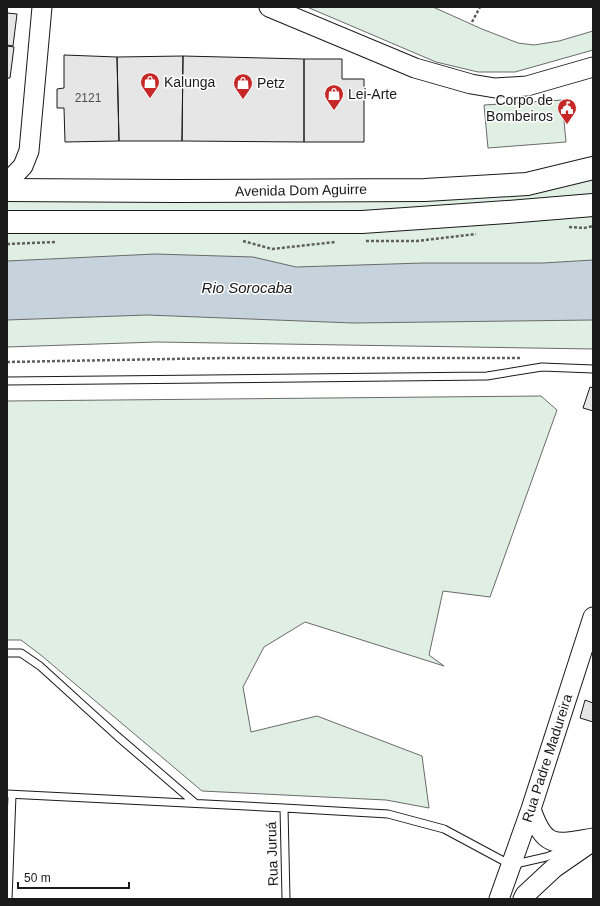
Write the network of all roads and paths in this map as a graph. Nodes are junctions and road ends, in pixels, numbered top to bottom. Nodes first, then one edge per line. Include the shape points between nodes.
1 (42, 7) edge
2 (269, 7) edge
3 (480, 7) edge
4 (472, 22) dead end
5 (593, 67) edge
6 (593, 168) edge
7 (7, 183) edge
8 (7, 190) edge
9 (593, 205) edge
10 (7, 222) edge
11 (526, 358) dead end
12 (7, 362) edge
13 (593, 369) edge
14 (7, 381) edge
15 (593, 617) edge
16 (7, 653) edge
17 (9, 794) edge
18 (195, 803) junction
19 (284, 808) junction
20 (531, 809) junction
21 (593, 840) edge
22 (510, 866) junction
23 (8, 899) edge
24 (286, 899) edge
25 (499, 899) edge
26 (523, 899) edge

1 - 7 main road via 28,151 23,166
2 - 5 main road via 414,68 471,84 494,88 527,86
3 - 4 path
6 - 8 highway, Avenida Dom Aguirre via 527,184 425,190
9 - 10 highway via 362,222
11 - 12 path via 224,358
13 - 14 lane via 542,367 487,376
15 - 20 main road, Rua Padre Madureira
16 - 18 lane via 21,653 40,666
17 - 18 lane
17 - 23 lane
18 - 19 lane
19 - 22 lane via 388,814 444,830
19 - 24 lane, Rua Juruá
20 - 21 main road via 541,830 553,842
20 - 22 main road, Rua Padre Madureira
21 - 22 lane via 546,857
21 - 26 main road via 554,868
22 - 25 main road, Rua Padre Madureira

